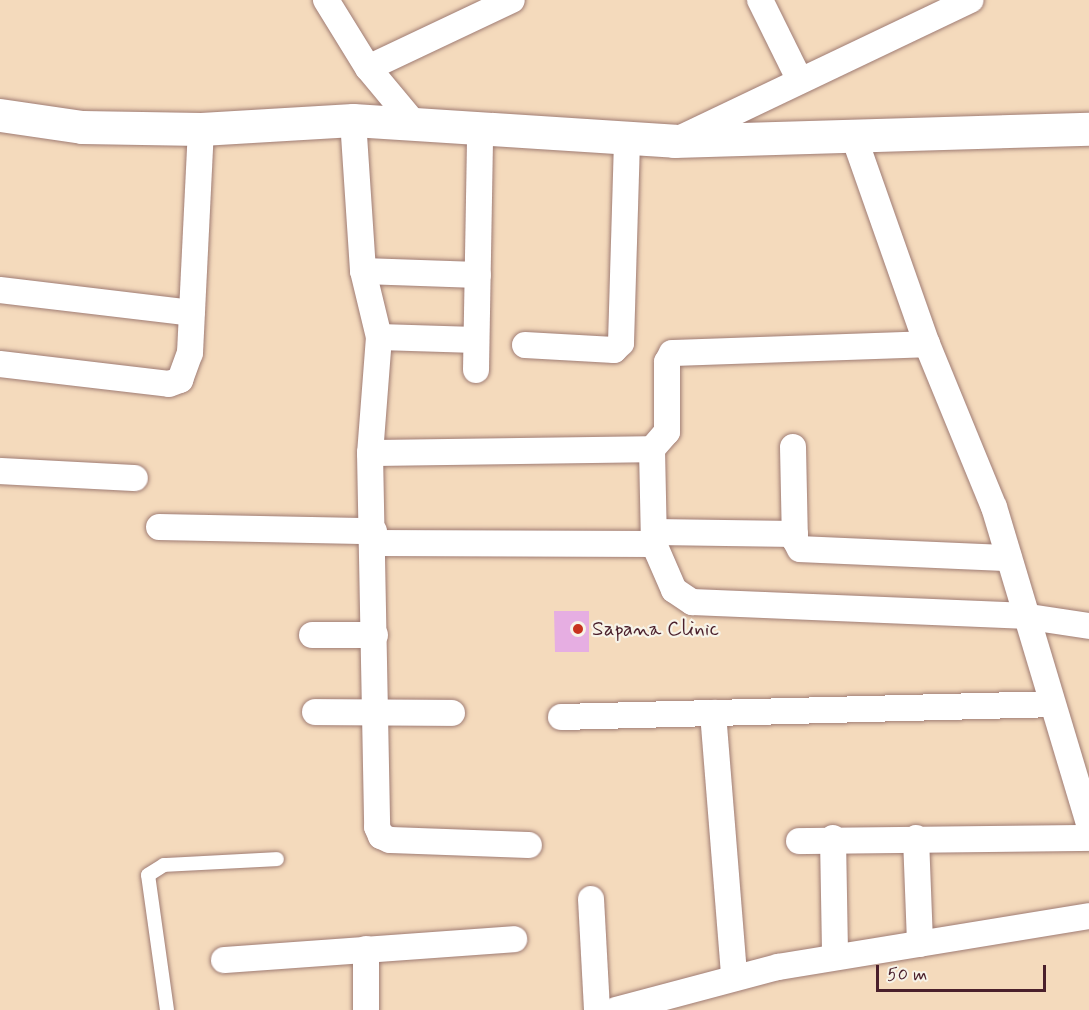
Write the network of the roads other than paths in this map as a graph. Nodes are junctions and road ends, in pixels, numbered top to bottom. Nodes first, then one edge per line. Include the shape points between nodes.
1 (326, 0) edge
2 (512, 0) edge
3 (760, 0) edge
4 (971, 0) edge
5 (368, 68) junction
6 (800, 81) junction
7 (0, 115) edge
8 (353, 120) junction
9 (413, 122) junction
10 (201, 129) junction
11 (1089, 129) edge
12 (480, 132) junction
13 (854, 137) junction
14 (627, 139) junction
15 (674, 141) junction
16 (363, 272) junction
17 (477, 275) junction
18 (0, 290) edge
19 (192, 313) junction
20 (379, 337) junction
21 (476, 340) junction
22 (927, 344) junction
23 (525, 345) dead end
24 (0, 364) edge
25 (476, 370) dead end
26 (793, 447) dead end
27 (652, 449) junction
28 (370, 453) junction
29 (0, 471) edge
30 (135, 478) dead end
31 (159, 527) dead end
32 (795, 534) junction
33 (374, 537) junction
34 (654, 538) junction
35 (1009, 558) junction
36 (1023, 616) junction
37 (1089, 626) edge
38 (312, 635) dead end
39 (375, 635) junction
40 (1050, 704) junction
41 (315, 712) dead end
42 (376, 712) junction
43 (452, 713) dead end
44 (712, 713) junction
45 (561, 717) dead end
46 (1089, 824) edge
47 (916, 837) junction
48 (833, 838) junction
49 (1089, 838) edge
50 (799, 842) dead end
51 (529, 845) dead end
52 (277, 859) dead end
53 (591, 899) dead end
54 (1089, 916) edge
55 (514, 939) dead end
56 (920, 944) junction
57 (366, 950) junction
58 (835, 957) junction
59 (224, 960) dead end
60 (734, 976) junction
61 (167, 1010) edge
62 (366, 1010) edge
63 (597, 1010) edge
64 (616, 1010) edge

1 - 5 street
2 - 5 street
3 - 6 street
4 - 6 street
5 - 9 street
6 - 15 street
7 - 10 street via 51,126
8 - 9 street
8 - 10 street
8 - 16 street
9 - 12 street
10 - 19 street
11 - 13 street
12 - 14 street
12 - 17 street
13 - 15 street
13 - 22 street
14 - 15 street
14 - 23 street via 621,344 614,350
16 - 17 street
16 - 20 street
17 - 21 street
18 - 19 street
19 - 24 street via 187,366 180,380 169,384
20 - 21 street
20 - 28 street
21 - 25 street
22 - 27 street via 672,353 667,362 667,432
22 - 35 street via 975,452
26 - 32 street
27 - 28 street
27 - 34 street
28 - 33 street
29 - 30 street
31 - 33 street
32 - 34 street
32 - 35 street via 800,549 813,553
33 - 34 street
33 - 39 street
34 - 36 street via 674,590 714,607
35 - 36 street
36 - 37 street
36 - 40 street
38 - 39 street
39 - 42 street
40 - 44 street
40 - 46 street
41 - 42 street
42 - 43 street
42 - 51 street via 381,836
44 - 45 street
44 - 60 street
47 - 48 street
47 - 49 street
47 - 56 street
48 - 50 street
48 - 58 street
52 - 61 lane via 164,865 148,874
53 - 63 street
54 - 56 street
55 - 57 street
56 - 58 street
57 - 59 street
57 - 62 street
58 - 60 street
60 - 64 street

